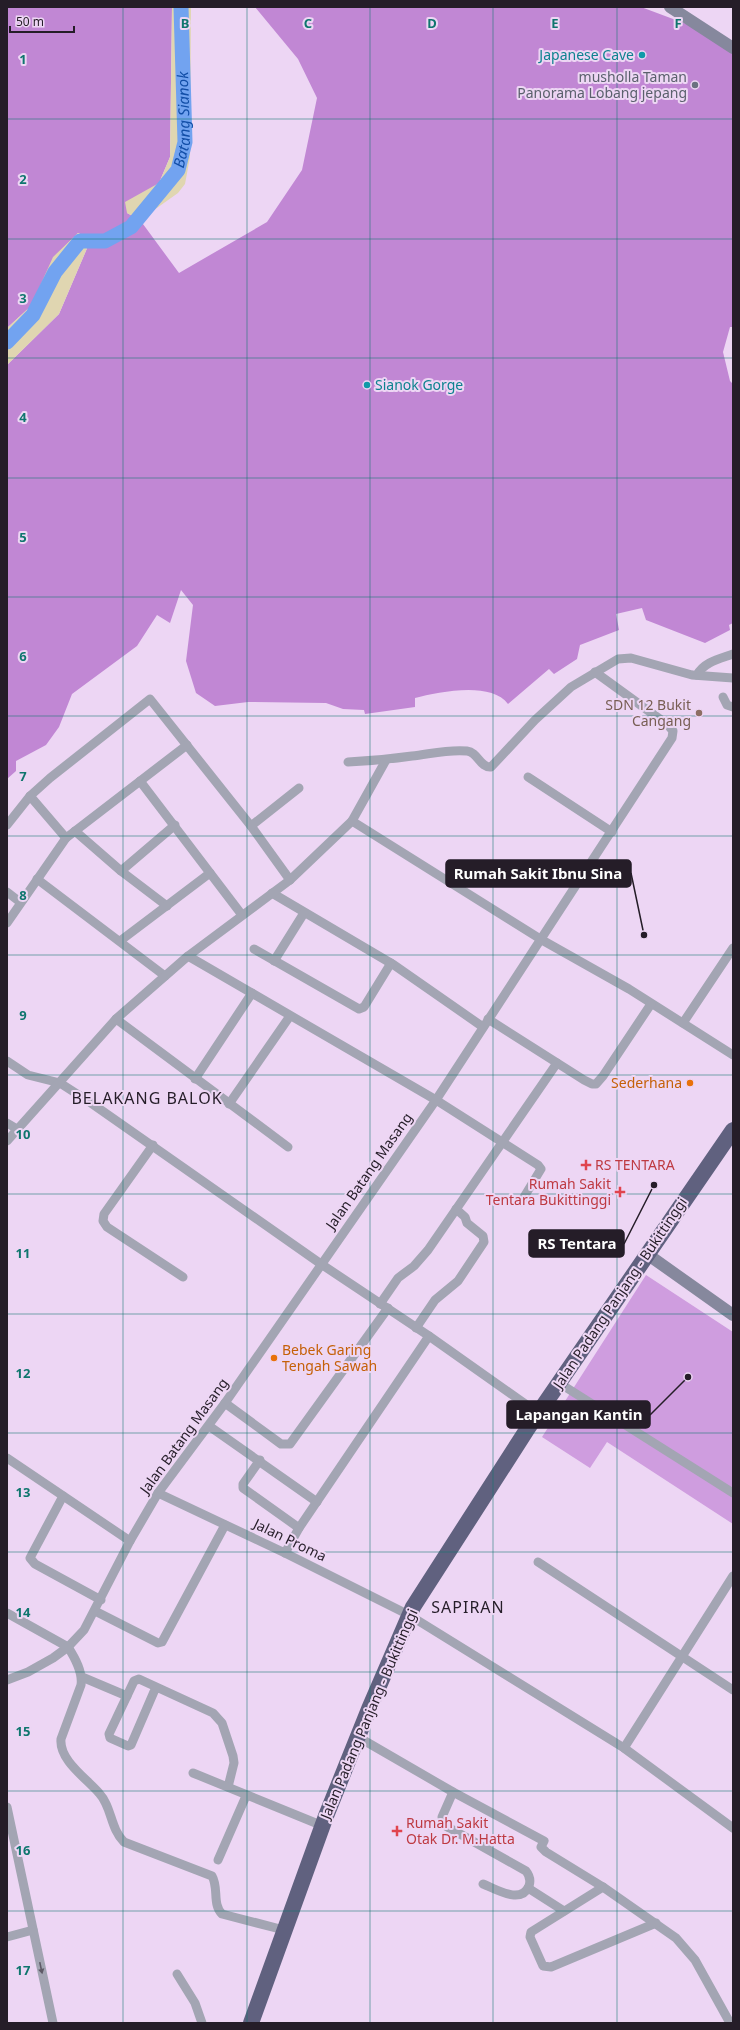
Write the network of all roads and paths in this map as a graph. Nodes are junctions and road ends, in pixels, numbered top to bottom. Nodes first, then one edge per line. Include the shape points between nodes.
1 (670, 7) edge
2 (733, 48) edge
3 (733, 654) edge
4 (595, 672) junction
5 (697, 676) junction
6 (733, 678) edge
7 (724, 697) dead end
8 (733, 707) edge
9 (187, 745) junction
10 (386, 760) junction
11 (348, 762) dead end
12 (528, 777) dead end
13 (140, 781) junction
14 (299, 788) dead end
15 (30, 796) junction
16 (352, 821) junction
17 (7, 825) edge
18 (176, 826) junction
19 (251, 826) junction
20 (75, 831) junction
21 (612, 832) junction
22 (66, 838) junction
23 (121, 871) junction
24 (210, 873) junction
25 (37, 879) junction
26 (290, 880) junction
27 (7, 892) edge
28 (272, 893) junction
29 (20, 902) junction
30 (167, 906) junction
31 (304, 913) junction
32 (242, 915) junction
33 (7, 923) edge
34 (542, 940) junction
35 (120, 941) junction
36 (733, 948) edge
37 (254, 949) dead end
38 (188, 956) junction
39 (274, 961) junction
40 (391, 963) junction
41 (165, 976) junction
42 (252, 993) junction
43 (651, 1004) junction
44 (290, 1016) junction
45 (116, 1018) junction
46 (486, 1023) junction
47 (684, 1024) junction
48 (733, 1055) edge
49 (7, 1061) edge
50 (557, 1063) junction
51 (195, 1079) junction
52 (60, 1083) junction
53 (436, 1100) junction
54 (229, 1104) junction
55 (7, 1123) edge
56 (17, 1129) junction
57 (733, 1130) edge
58 (7, 1141) edge
59 (502, 1142) junction
60 (153, 1145) junction
61 (288, 1148) dead end
62 (521, 1202) dead end
63 (456, 1209) junction
64 (647, 1254) junction
65 (321, 1264) junction
66 (183, 1277) dead end
67 (384, 1306) junction
68 (733, 1315) edge
69 (416, 1328) junction
70 (429, 1336) junction
71 (559, 1383) junction
72 (225, 1403) junction
73 (538, 1413) junction
74 (209, 1426) junction
75 (7, 1458) edge
76 (260, 1460) junction
77 (158, 1493) junction
78 (733, 1493) edge
79 (63, 1496) junction
80 (317, 1502) junction
81 (225, 1525) junction
82 (300, 1528) junction
83 (130, 1541) junction
84 (285, 1553) junction
85 (538, 1562) dead end
86 (733, 1576) edge
87 (101, 1600) junction
88 (95, 1611) junction
89 (7, 1613) edge
90 (409, 1615) junction
91 (68, 1647) junction
92 (683, 1656) junction
93 (82, 1677) junction
94 (7, 1680) edge
95 (156, 1687) junction
96 (733, 1690) edge
97 (127, 1696) junction
98 (358, 1737) junction
99 (624, 1748) junction
100 (193, 1773) dead end
101 (228, 1787) junction
102 (453, 1792) junction
103 (246, 1796) junction
104 (7, 1807) edge
105 (323, 1826) junction
106 (733, 1828) edge
107 (11, 1848) edge
108 (218, 1860) dead end
109 (484, 1884) dead end
110 (603, 1887) junction
111 (528, 1888) junction
112 (564, 1911) junction
113 (656, 1923) junction
114 (33, 1930) junction
115 (284, 1930) junction
116 (7, 1937) edge
117 (177, 1974) dead end
118 (53, 2023) edge
119 (202, 2023) edge
120 (251, 2023) edge
121 (730, 2023) edge

1 - 2 street
3 - 5 street via 710,662
4 - 5 street via 618,659 631,658
4 - 10 street via 576,683 555,701 492,767 485,766 474,754 467,751
4 - 21 street, Jalan Batang Masang via 668,725 673,732 672,738
5 - 6 street
7 - 8 street via 727,705
9 - 13 street
9 - 15 street via 150,699 59,769
9 - 19 street
10 - 11 street
10 - 16 street
12 - 21 street
13 - 18 street
13 - 20 street
14 - 19 street
15 - 17 street
15 - 22 street
16 - 26 street
16 - 34 street
18 - 23 street
18 - 24 street
19 - 26 street
20 - 22 street
20 - 23 street
21 - 34 street, Jalan Batang Masang
22 - 25 street
23 - 30 street
24 - 30 street
24 - 32 street
25 - 29 street
25 - 35 street
26 - 28 street
27 - 29 street
28 - 31 street
28 - 32 street
29 - 33 street
30 - 35 street
31 - 39 street
31 - 40 street
32 - 38 street
34 - 43 street
34 - 46 street, Jalan Batang Masang
35 - 41 street
36 - 47 street
37 - 39 street
38 - 41 street
38 - 42 street
39 - 40 street via 359,1009 364,1007
40 - 46 street
41 - 45 street
42 - 44 street
42 - 51 street
43 - 47 street
43 - 50 street via 596,1084 588,1082
44 - 53 street
44 - 54 street
45 - 51 street
45 - 52 street
46 - 50 street
46 - 53 street, Jalan Batang Masang
47 - 48 street
49 - 52 street via 28,1075
50 - 59 street
51 - 54 street
52 - 56 street
52 - 60 street
53 - 59 street
53 - 65 street, Jalan Batang Masang
54 - 61 street
55 - 56 street
56 - 58 street
57 - 64 highway, Jalan Padang Panjang - Bukittinggi
59 - 62 street via 541,1169
59 - 63 street
60 - 65 street
60 - 66 street via 104,1214 103,1221 107,1227
63 - 67 street via 428,1250 414,1266 398,1278
63 - 69 street via 465,1217 467,1223 483,1236 484,1242 458,1282 435,1300
64 - 68 street
64 - 71 highway, Jalan Padang Panjang - Bukittinggi
65 - 67 street
65 - 72 street, Jalan Batang Masang
67 - 69 street
67 - 72 street via 290,1444 281,1444
69 - 70 street
70 - 73 street
70 - 80 street
71 - 73 highway, Jalan Padang Panjang - Bukittinggi
71 - 78 street
72 - 74 street, Jalan Batang Masang
73 - 90 highway, Jalan Padang Panjang - Bukittinggi
74 - 76 street
74 - 77 street, Jalan Batang Masang
75 - 79 street
76 - 80 street
76 - 82 street via 243,1484 243,1488
77 - 81 street, Jalan Proma
77 - 83 street, Jalan Batang Masang
79 - 83 street
79 - 87 street via 30,1558 35,1564
80 - 82 street
81 - 84 street, Jalan Proma
81 - 88 street via 162,1642 158,1643
82 - 84 street
83 - 87 street, Jalan Batang Masang
84 - 90 street, Jalan Proma
85 - 92 street
86 - 92 street
87 - 88 street, Jalan Batang Masang
88 - 91 street, Jalan Batang Masang via 84,1630
89 - 91 street
90 - 98 highway, Jalan Padang Panjang - Bukittinggi
90 - 99 street, Jalan Proma
91 - 93 street
91 - 94 street, Jalan Batang Masang via 39,1667
92 - 96 street
92 - 99 street
93 - 97 street
93 - 115 street via 60,1745 65,1756 105,1801 120,1837 124,1842 212,1876 216,1886 217,1907 222,1914
95 - 97 street via 136,1679
95 - 97 street via 132,1745 128,1746 112,1739 109,1734
95 - 101 street via 213,1713 219,1719 234,1760
98 - 102 street
98 - 105 highway, Jalan Padang Panjang - Bukittinggi
99 - 106 street, Jalan Proma
100 - 101 street
101 - 103 street
102 - 110 street via 544,1841 541,1847 546,1852
102 - 111 street via 442,1817 444,1825 526,1871 530,1881
103 - 105 street
103 - 108 street
104 - 107 street
105 - 115 highway, Jalan Padang Panjang - Bukittinggi
107 - 114 street
109 - 111 street via 512,1896 523,1893
110 - 112 street
110 - 113 street
111 - 112 street
112 - 113 street via 530,1932 540,1963 547,1968
113 - 121 street via 688,1950
114 - 116 street
114 -> 118 street
115 - 120 highway, Jalan Padang Panjang - Bukittinggi
117 - 119 street via 195,2003

